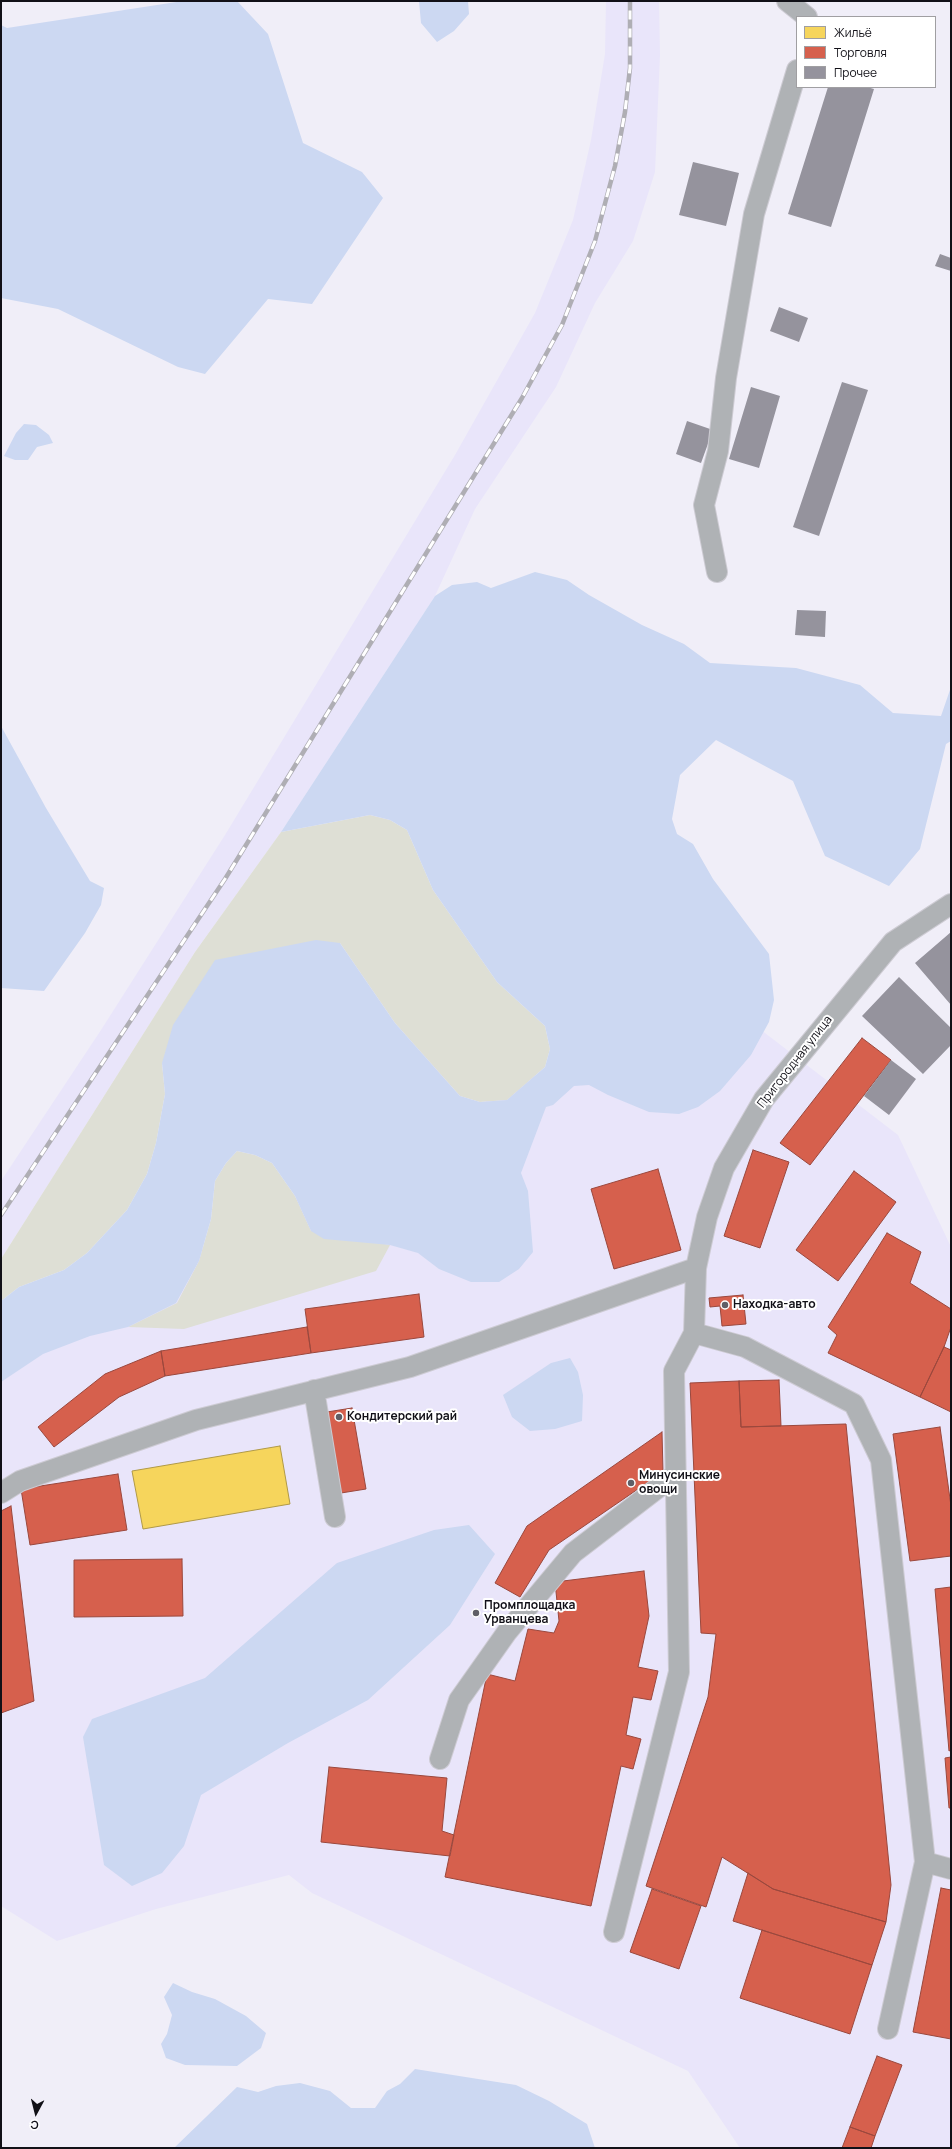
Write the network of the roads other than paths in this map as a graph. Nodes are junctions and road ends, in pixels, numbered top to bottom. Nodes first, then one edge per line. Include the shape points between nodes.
1 (787, 1) edge
2 (806, 16) edge
3 (796, 73) edge
4 (717, 572) dead end
5 (951, 904) edge
6 (696, 1268) junction
7 (694, 1333) junction
8 (314, 1390) junction
9 (676, 1474) junction
10 (1, 1493) edge
11 (335, 1517) dead end
12 (440, 1759) dead end
13 (925, 1862) junction
14 (951, 1869) edge
15 (614, 1932) dead end
16 (888, 2029) dead end

1 - 2 street
3 - 4 street via 754,214 726,378 718,451 704,505
5 - 6 street, Пригородная улица via 893,942 764,1099 724,1168 707,1217
6 - 7 street, Пригородная улица
6 - 8 street via 410,1367
7 - 9 street via 674,1371
7 - 13 street via 745,1347 854,1404 881,1460
8 - 10 street via 196,1420 20,1481
8 - 11 street
9 - 12 street via 573,1553 507,1632 459,1700
9 - 15 street via 679,1672
13 - 14 street
13 - 16 street

